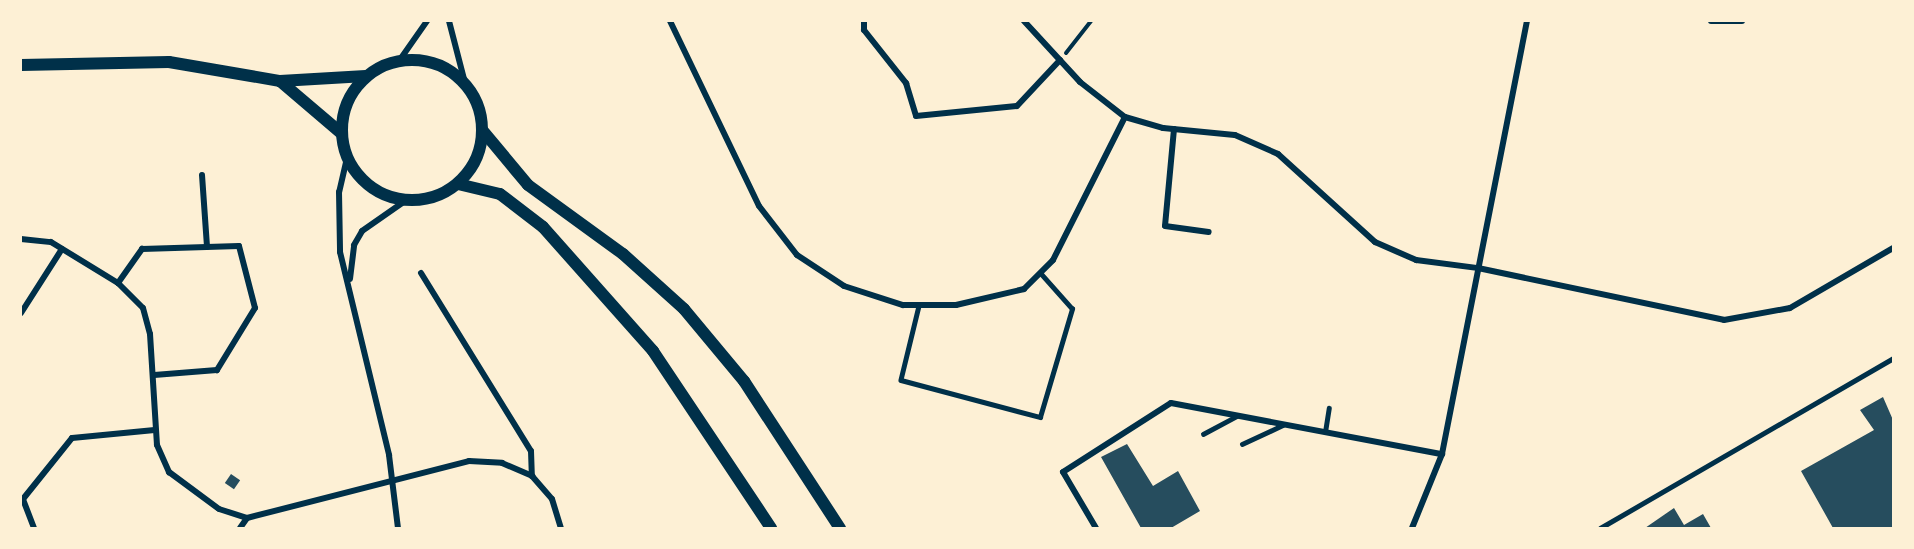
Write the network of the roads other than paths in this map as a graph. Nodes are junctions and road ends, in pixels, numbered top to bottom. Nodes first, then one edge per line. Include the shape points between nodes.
1 (427, 21) edge
2 (449, 21) edge
3 (669, 21) edge
4 (864, 21) edge
5 (1024, 21) edge
6 (1527, 21) edge
7 (1711, 21) edge
8 (1742, 21) edge
9 (1060, 60) junction
10 (399, 61) junction
11 (21, 65) edge
12 (366, 76) junction
13 (280, 81) junction
14 (465, 83) junction
15 (1125, 117) junction
16 (1174, 129) junction
17 (483, 131) junction
18 (341, 133) junction
19 (347, 158) junction
20 (201, 175) dead end
21 (458, 184) junction
22 (405, 201) junction
23 (1209, 232) dead end
24 (21, 239) edge
25 (207, 247) junction
26 (1893, 248) edge
27 (62, 249) junction
28 (1478, 268) junction
29 (421, 273) dead end
30 (1040, 273) junction
31 (118, 283) junction
32 (349, 283) junction
33 (919, 306) junction
34 (21, 313) edge
35 (1893, 358) edge
36 (154, 375) junction
37 (1329, 408) dead end
38 (1237, 416) junction
39 (1283, 425) junction
40 (155, 430) junction
41 (1325, 432) junction
42 (1203, 434) dead end
43 (1242, 444) dead end
44 (1442, 454) junction
45 (532, 476) junction
46 (392, 478) junction
47 (247, 518) junction
48 (34, 528) edge
49 (240, 528) edge
50 (398, 528) edge
51 (561, 528) edge
52 (771, 528) edge
53 (840, 528) edge
54 (1096, 528) edge
55 (1412, 528) edge
56 (1600, 528) edge

1 - 10 street
2 - 14 street
3 - 33 street via 759,206 797,255 844,286
4 - 9 street via 864,30 906,83 916,116 1017,106
5 - 9 street
6 - 28 street
7 - 8 street
9 - 15 street
10 - 12 main road
10 - 14 main road via 446,68
11 - 13 main road via 169,63
12 - 13 main road
12 - 18 main road via 352,92
13 - 18 main road
14 - 17 main road via 475,98
15 - 16 street
15 - 30 street via 1053,260
16 - 23 street via 1165,226
16 - 28 street via 1235,135 1278,154 1375,242 1416,260
17 - 21 main road via 476,160
17 - 53 main road via 528,185 623,254 684,309 744,381
18 - 19 main road
19 - 22 main road via 370,187
19 - 32 street via 339,220
20 - 25 street
21 - 22 main road via 424,200
21 - 52 main road via 500,194 558,244 652,351
22 - 32 street via 362,231 354,245
24 - 27 street
25 - 31 street via 142,249
25 - 36 street via 239,246 255,308 216,370
26 - 28 street via 1790,308 1724,320
27 - 31 street
27 - 34 street
28 - 44 street
29 - 45 street via 531,451
30 - 33 street via 1024,289 956,305
30 - 33 lane via 1072,309 1040,417 901,380
31 - 36 street via 143,308
32 - 46 street
35 - 56 street
36 - 40 street
37 - 41 lane
38 - 39 street
38 - 42 lane
38 - 54 street via 1171,403 1063,472
39 - 41 street
39 - 43 lane
40 - 47 street via 170,472 185,487
40 - 48 street via 72,438 23,500
41 - 44 street
44 - 55 street
45 - 46 street via 502,463 469,461
45 - 51 street via 552,499
46 - 47 street
46 - 50 street
47 - 49 street

